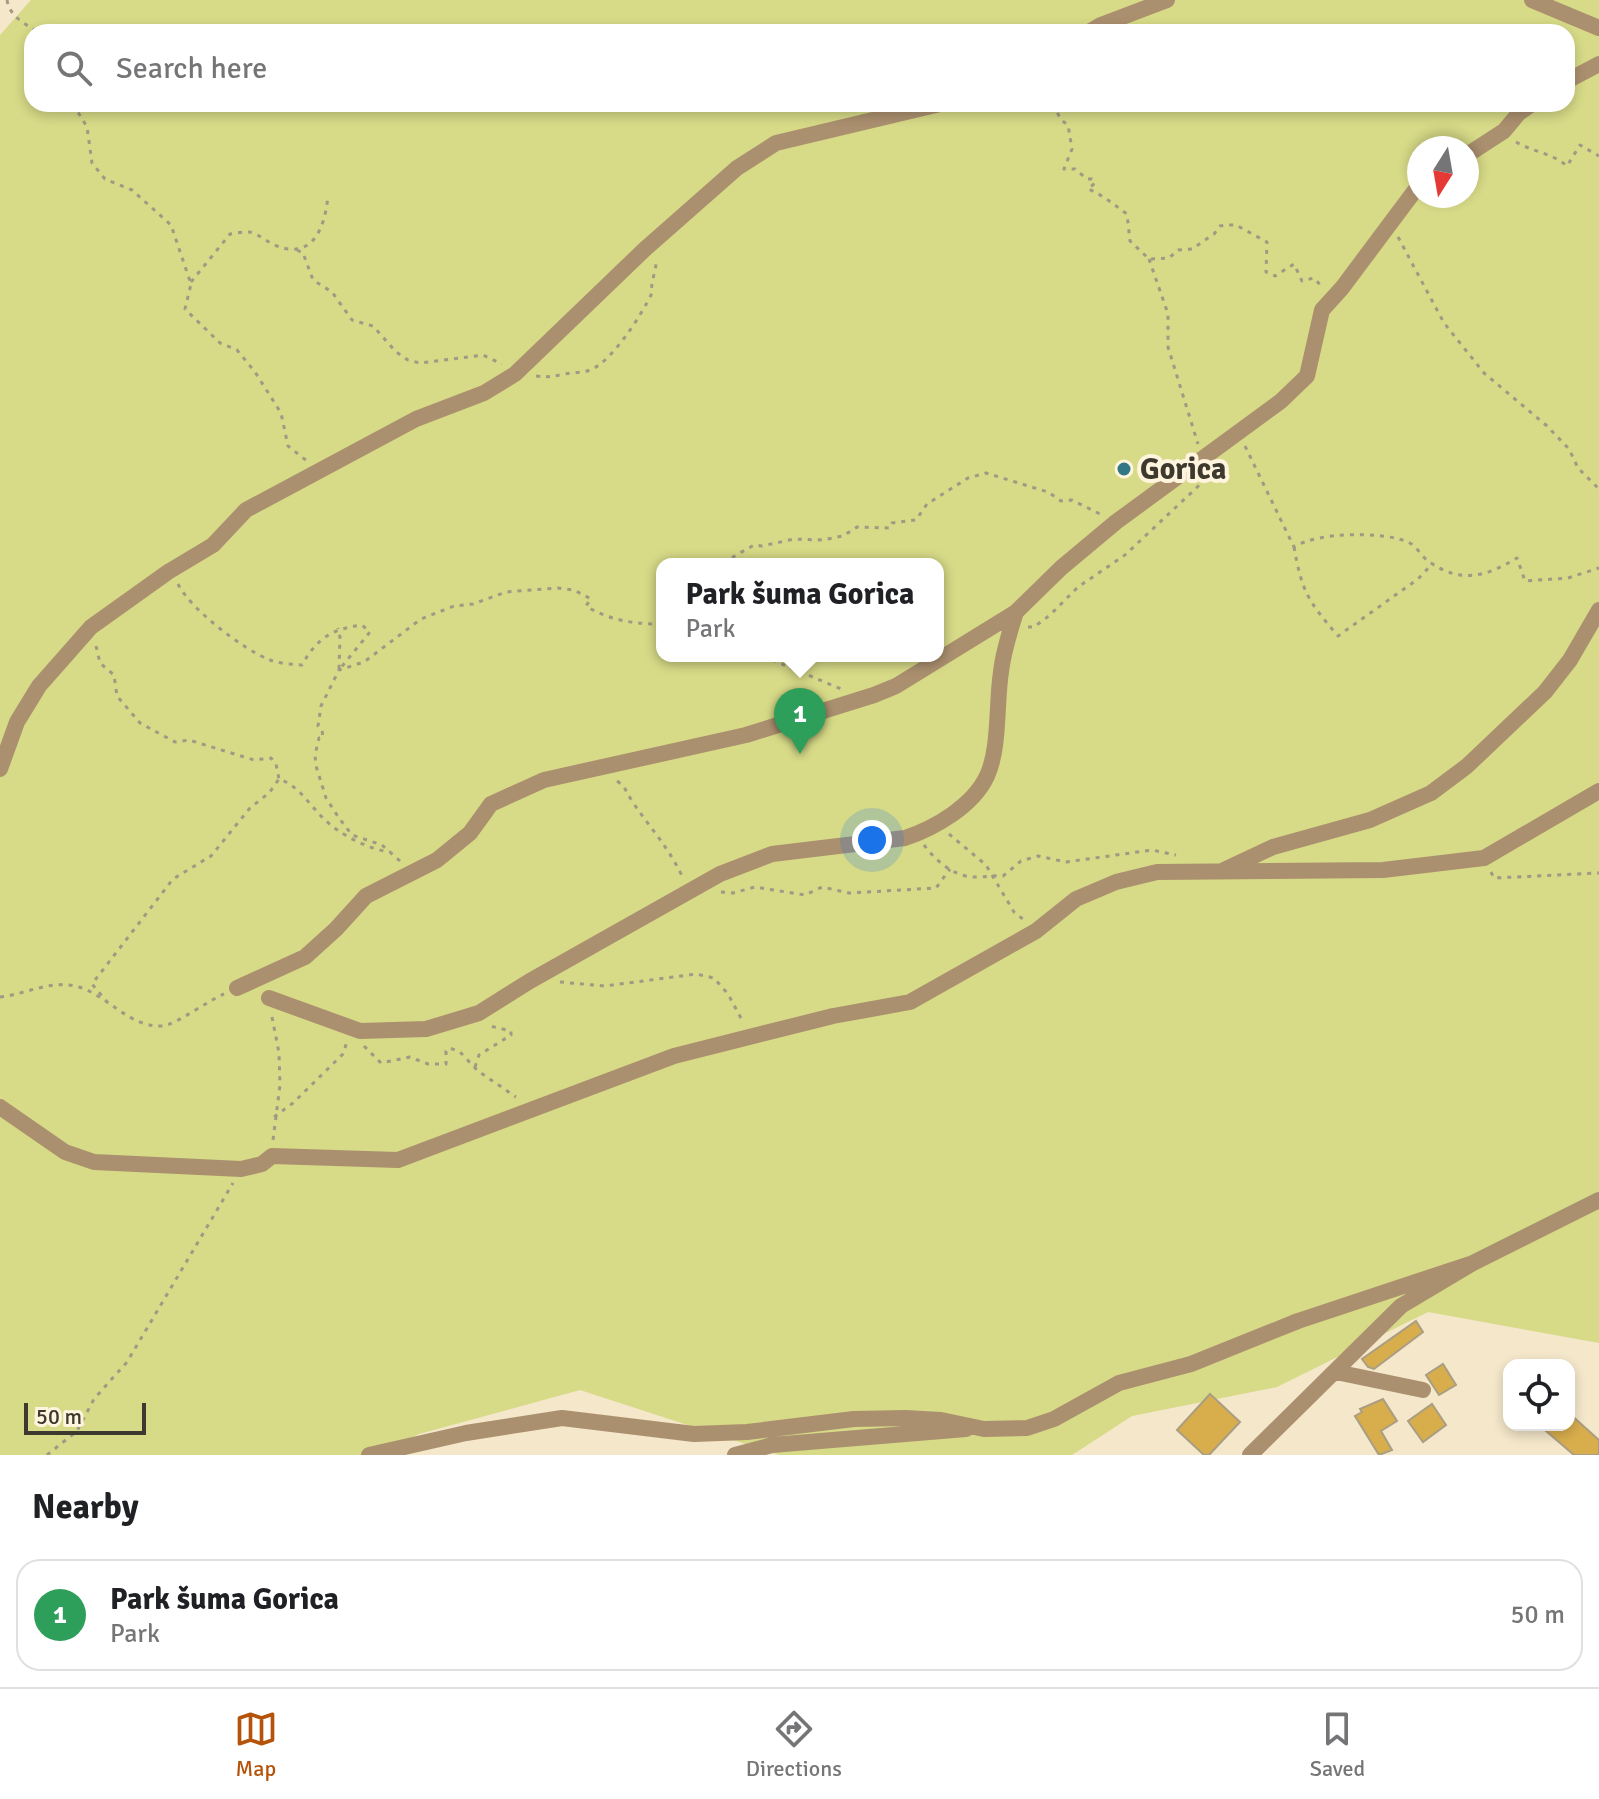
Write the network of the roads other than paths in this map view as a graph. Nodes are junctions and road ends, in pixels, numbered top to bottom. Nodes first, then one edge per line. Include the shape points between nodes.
1 (1167, 0) edge
2 (1532, 0) edge
3 (1104, 24) edge
4 (1599, 28) edge
5 (1599, 64) edge
6 (1575, 77) edge
7 (906, 112) edge
8 (1520, 112) edge
9 (1479, 147) edge
10 (1407, 201) edge
11 (1599, 610) edge
12 (1014, 618) junction
13 (944, 658) edge
14 (938, 662) edge
15 (0, 769) edge
16 (1599, 791) edge
17 (1219, 872) junction
18 (237, 988) road end
19 (269, 998) road end
20 (0, 1107) edge
21 (1599, 1200) edge
22 (1473, 1263) junction
23 (1336, 1372) junction
24 (1423, 1390) dead end
25 (971, 1427) junction
26 (369, 1455) edge
27 (735, 1455) edge
28 (1250, 1455) edge

1 - 3 street
2 - 4 street
5 - 6 street
7 - 15 street via 776,143 737,168 517,372 246,510 213,545 91,627 39,686 17,722
8 - 9 street
10 - 12 street via 1322,310 1307,376 1281,401 1116,522 1061,568
11 - 17 street via 1545,692 1431,793 1370,820 1273,847
12 - 13 street
12 - 19 street via 1001,670 987,776 963,806 921,833 772,854 720,874 479,1013 426,1029 354,1030
14 - 18 street via 857,700 746,735 544,780 491,804 470,833 437,860 366,896 305,957
16 - 17 street via 1484,858 1383,870
17 - 20 street via 1157,872 1116,882 1076,899 1036,931 910,1002 674,1056 398,1160 272,1156 241,1169 94,1162 65,1152
21 - 22 street
22 - 23 street via 1401,1306
22 - 25 street via 1298,1321 1191,1364 1119,1383 1045,1422 1010,1430
23 - 24 street
23 - 28 street
25 - 26 street via 941,1420 867,1419 694,1434 562,1418
25 - 27 street via 772,1445

